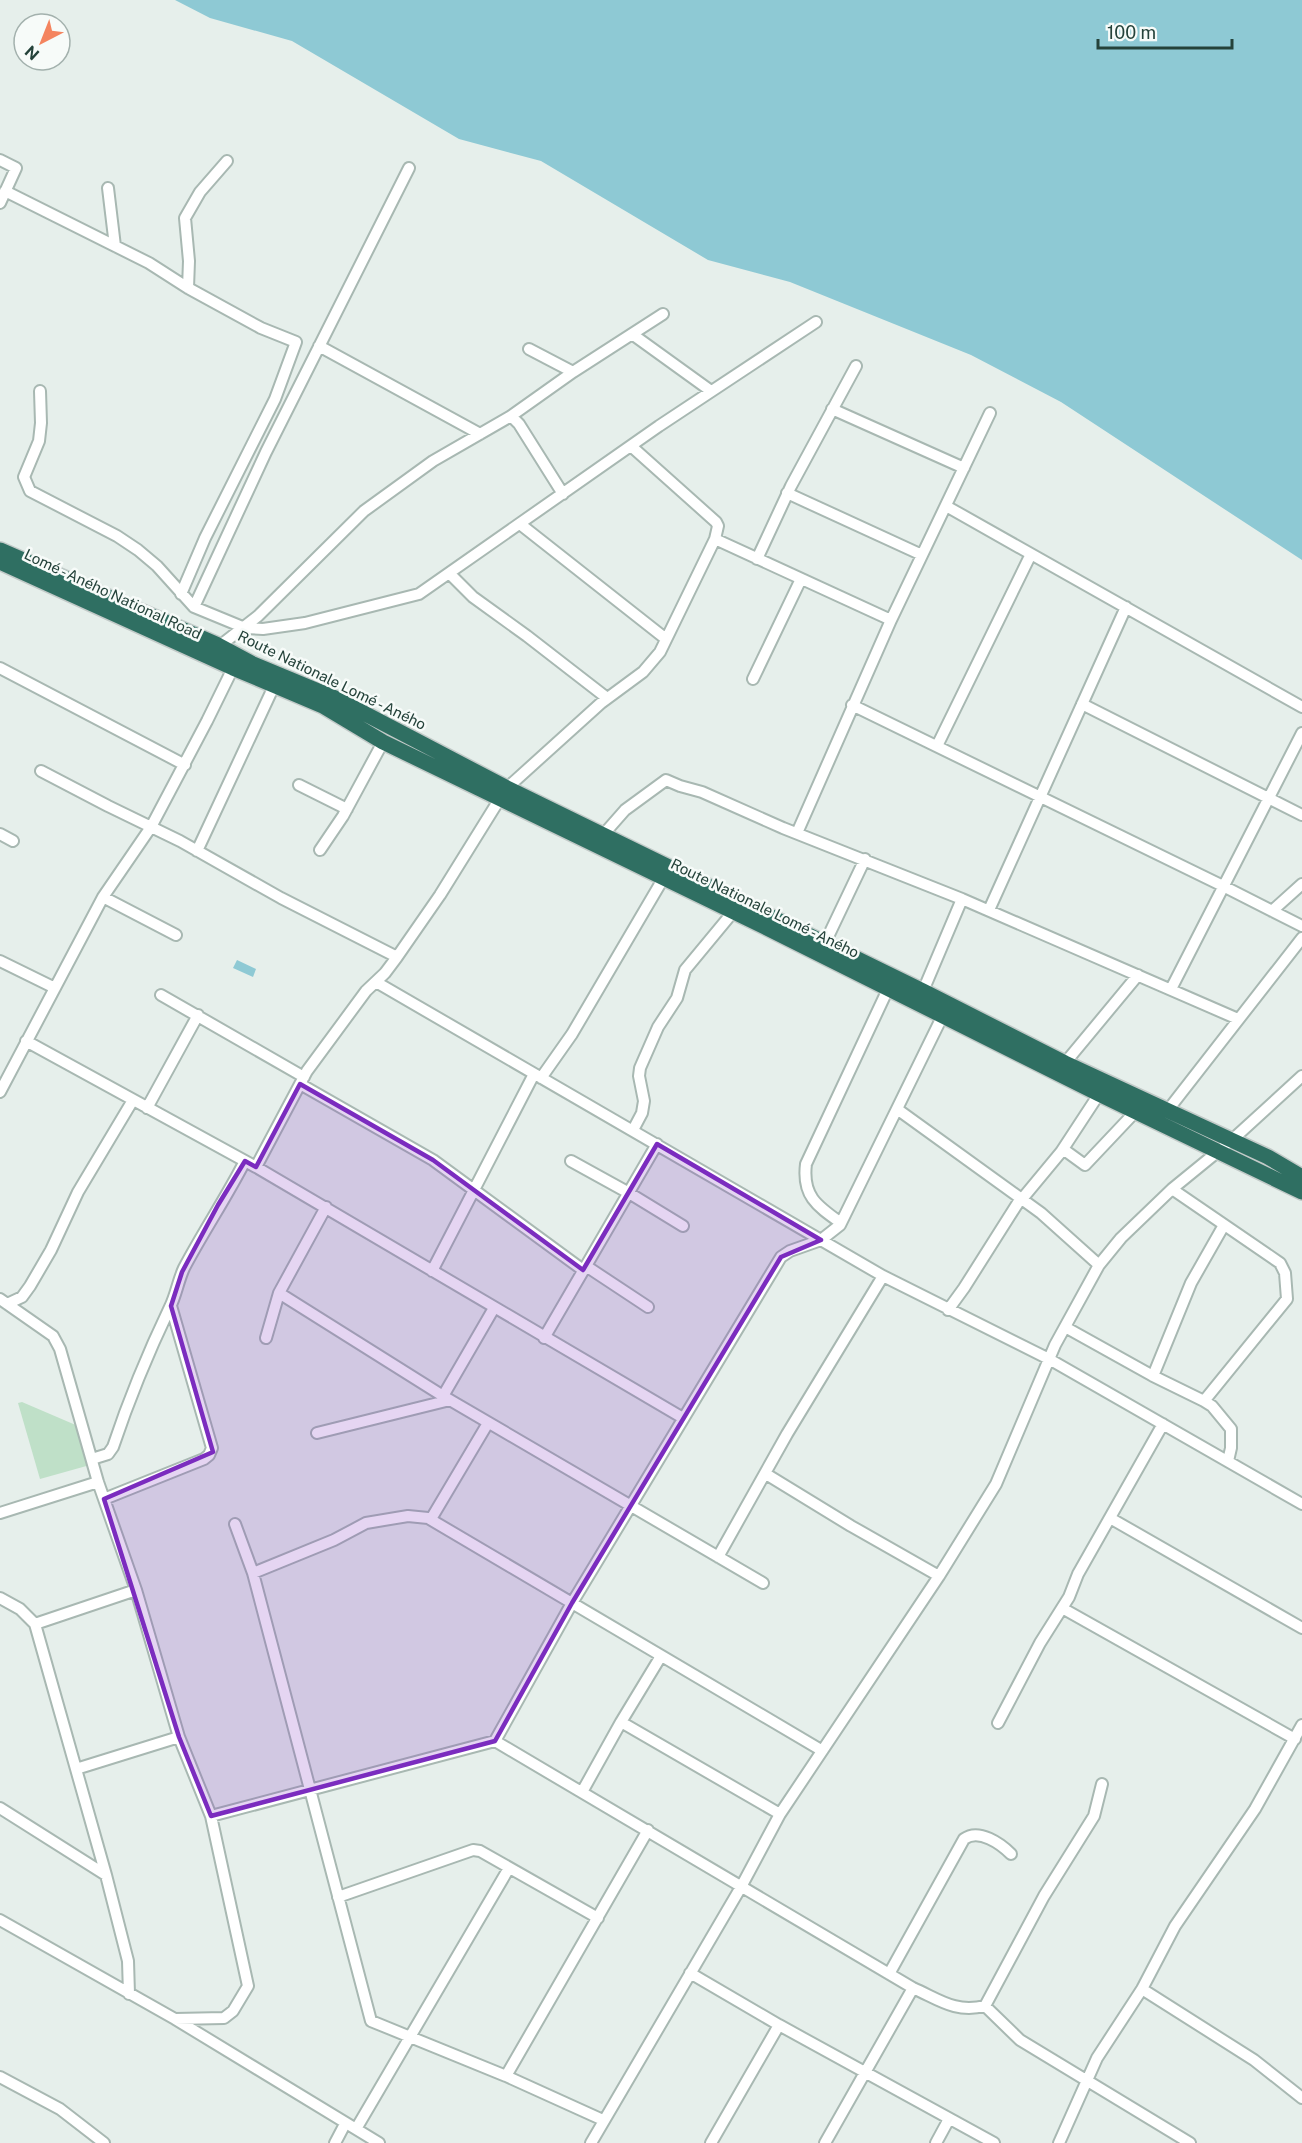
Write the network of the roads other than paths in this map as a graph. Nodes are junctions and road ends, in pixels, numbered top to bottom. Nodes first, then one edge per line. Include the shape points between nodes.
1 (0, 160) edge
2 (227, 161) dead end
3 (409, 168) dead end
4 (108, 188) dead end
5 (5, 191) junction
6 (0, 202) edge
7 (115, 246) junction
8 (188, 288) junction
9 (663, 314) dead end
10 (816, 322) dead end
11 (632, 334) junction
12 (319, 346) junction
13 (529, 349) dead end
14 (856, 366) dead end
15 (573, 372) junction
16 (40, 391) dead end
17 (711, 391) junction
18 (832, 409) junction
19 (990, 413) dead end
20 (510, 416) junction
21 (480, 434) junction
22 (631, 446) junction
23 (964, 468) junction
24 (787, 493) junction
25 (563, 494) junction
26 (946, 506) junction
27 (520, 524) junction
28 (715, 539) junction
29 (0, 550) edge
30 (1032, 554) junction
31 (922, 555) junction
32 (757, 559) junction
33 (0, 562) edge
34 (450, 574) junction
35 (801, 579) junction
36 (181, 594) junction
37 (194, 607) junction
38 (1125, 607) junction
39 (891, 620) junction
40 (245, 628) junction
41 (666, 639) junction
42 (215, 652) junction
43 (0, 668) edge
44 (233, 668) junction
45 (753, 679) dead end
46 (274, 686) junction
47 (607, 698) junction
48 (1082, 704) junction
49 (852, 705) junction
50 (1302, 707) edge
51 (1302, 733) edge
52 (383, 742) junction
53 (937, 746) junction
54 (184, 765) junction
55 (41, 771) dead end
56 (299, 785) dead end
57 (503, 794) junction
58 (1040, 796) junction
59 (1267, 798) junction
60 (346, 809) junction
61 (1302, 815) edge
62 (151, 827) junction
63 (797, 833) junction
64 (0, 834) edge
65 (603, 835) junction
66 (13, 841) dead end
67 (320, 850) dead end
68 (197, 851) junction
69 (865, 859) junction
70 (663, 879) junction
71 (1302, 884) edge
72 (1222, 886) junction
73 (103, 897) junction
74 (962, 899) junction
75 (989, 910) junction
76 (1272, 911) junction
77 (733, 912) junction
78 (1302, 926) edge
79 (176, 935) dead end
80 (1302, 938) edge
81 (825, 943) junction
82 (397, 957) junction
83 (0, 961) edge
84 (1138, 975) junction
85 (376, 982) junction
86 (55, 988) junction
87 (888, 989) junction
88 (1171, 989) junction
89 (923, 991) junction
90 (161, 995) dead end
91 (198, 1015) junction
92 (943, 1015) junction
93 (1238, 1019) junction
94 (26, 1041) junction
95 (1065, 1063) junction
96 (538, 1076) junction
97 (1302, 1076) edge
98 (302, 1080) junction
99 (0, 1092) edge
100 (1099, 1094) junction
101 (134, 1100) junction
102 (147, 1108) junction
103 (897, 1109) junction
104 (1168, 1110) junction
105 (1136, 1111) junction
106 (633, 1130) junction
107 (1232, 1140) junction
108 (657, 1144) junction
109 (1063, 1149) junction
110 (1217, 1151) junction
111 (245, 1161) junction
112 (572, 1161) dead end
113 (256, 1167) junction
114 (1302, 1177) edge
115 (474, 1189) junction
116 (1172, 1189) junction
117 (629, 1192) junction
118 (1302, 1192) edge
119 (1021, 1199) junction
120 (326, 1207) junction
121 (841, 1223) junction
122 (1224, 1225) junction
123 (683, 1226) dead end
124 (821, 1240) junction
125 (1099, 1265) junction
126 (585, 1268) junction
127 (432, 1271) junction
128 (883, 1276) junction
129 (279, 1293) junction
130 (3, 1301) edge
131 (171, 1306) junction
132 (648, 1307) dead end
133 (494, 1308) junction
134 (948, 1310) junction
135 (1065, 1327) junction
136 (266, 1338) dead end
137 (543, 1338) junction
138 (1049, 1359) junction
139 (1153, 1376) junction
140 (446, 1398) junction
141 (1204, 1401) junction
142 (682, 1418) junction
143 (488, 1423) junction
144 (1163, 1424) junction
145 (317, 1433) dead end
146 (92, 1458) junction
147 (1228, 1461) junction
148 (766, 1474) junction
149 (98, 1482) junction
150 (104, 1499) junction
151 (1302, 1504) edge
152 (630, 1505) junction
153 (0, 1512) edge
154 (1110, 1518) junction
155 (432, 1519) junction
156 (235, 1524) dead end
157 (718, 1557) junction
158 (253, 1572) junction
159 (939, 1576) junction
160 (763, 1583) dead end
161 (136, 1590) junction
162 (0, 1598) edge
163 (572, 1603) junction
164 (1062, 1608) junction
165 (34, 1624) junction
166 (1302, 1628) edge
167 (661, 1656) junction
168 (621, 1722) junction
169 (998, 1723) dead end
170 (1302, 1725) edge
171 (179, 1737) junction
172 (1294, 1739) junction
173 (495, 1742) junction
174 (821, 1750) junction
175 (76, 1769) junction
176 (1102, 1784) dead end
177 (310, 1791) junction
178 (582, 1792) junction
179 (0, 1808) edge
180 (780, 1814) junction
181 (211, 1816) junction
182 (648, 1830) junction
183 (1011, 1854) dead end
184 (509, 1868) junction
185 (106, 1875) junction
186 (741, 1887) junction
187 (339, 1897) junction
188 (598, 1918) junction
189 (0, 1920) edge
190 (690, 1973) junction
191 (889, 1974) junction
192 (913, 1988) junction
193 (1142, 1989) junction
194 (129, 1994) junction
195 (985, 2006) junction
196 (175, 2019) junction
197 (779, 2025) junction
198 (410, 2037) junction
199 (865, 2073) junction
200 (506, 2076) junction
201 (0, 2077) edge
202 (1088, 2082) junction
203 (1302, 2097) edge
204 (949, 2119) junction
205 (603, 2120) junction
206 (345, 2124) junction
207 (356, 2129) junction
208 (104, 2143) edge
209 (335, 2143) edge
210 (379, 2143) edge
211 (591, 2143) edge
212 (711, 2143) edge
213 (825, 2143) edge
214 (936, 2143) edge
215 (994, 2143) edge
216 (1059, 2143) edge
217 (1191, 2143) edge

1 - 5 street via 16,168
2 - 8 street via 200,192 185,218
3 - 12 street
4 - 7 street
5 - 6 street
5 - 7 street
7 - 8 street
8 - 36 street via 261,328 296,342 275,399 205,537
9 - 11 street
10 - 17 street
11 - 15 street
11 - 17 street
12 - 21 street
12 - 37 street
13 - 15 street
14 - 18 street
15 - 20 street
16 - 36 street via 39,441 24,477 30,490 138,550
17 - 22 street
18 - 23 street
18 - 24 street
19 - 23 street
20 - 21 street
20 - 25 street
21 - 40 street via 414,474 364,511
22 - 25 street
22 - 28 street via 716,522
23 - 26 street
24 - 31 street
24 - 32 street
25 - 27 street
26 - 30 street
26 - 31 street
27 - 34 street
27 - 41 street
28 - 32 street
28 - 41 street
29 - 42 highway, Lomé - Aného National Road via 202,638
30 - 38 street
30 - 53 street
31 - 39 street
32 - 35 street
33 - 42 highway, Lomé - Aného National Road
34 - 40 street via 419,594 351,612 281,628
34 - 47 street via 473,597
35 - 39 street
35 - 45 street
36 - 37 street
37 - 40 street
38 - 48 street
38 - 50 street
39 - 49 street
40 - 42 street
41 - 47 street via 643,672
42 - 44 highway, Route Nationale Lomé - Aného
42 - 57 highway, Route Nationale Lomé - Aného via 335,698
43 - 54 street
44 - 46 highway, Route Nationale Lomé - Aného
44 - 54 street
46 - 52 highway, Route Nationale Lomé - Aného via 322,706
46 - 68 street
47 - 57 street
48 - 58 street
48 - 59 street
49 - 53 street
49 - 63 street
51 - 59 street
52 - 57 highway, Route Nationale Lomé - Aného
52 - 60 street
53 - 58 street
54 - 62 street
55 - 62 street
56 - 60 street
57 - 65 highway, Route Nationale Lomé - Aného
57 - 70 highway, Route Nationale Lomé - Aného
57 - 82 street
58 - 72 street
58 - 75 street
59 - 61 street
59 - 72 street
60 - 67 street
62 - 68 street
62 - 73 street
63 - 65 street via 666,780 625,810
63 - 69 street
64 - 66 street
65 - 81 highway, Route Nationale Lomé - Aného
68 - 82 street
69 - 74 street
69 - 81 street
70 - 77 highway, Route Nationale Lomé - Aného
70 - 96 street via 572,1034
71 - 76 street
72 - 76 street
72 - 88 street
73 - 79 street
73 - 86 street
74 - 75 street
74 - 89 street
75 - 84 street
76 - 78 street
77 - 87 highway, Route Nationale Lomé - Aného
77 - 106 street via 685,970 677,998 658,1027 640,1068 644,1101
80 - 93 street
81 - 89 highway, Route Nationale Lomé - Aného
82 - 85 street
83 - 86 street
84 - 88 street
84 - 95 street
85 - 96 street
85 - 98 street
86 - 94 street
87 - 92 highway, Route Nationale Lomé - Aného
87 - 121 street via 806,1164 807,1192 819,1208
88 - 93 street
89 - 95 highway, Route Nationale Lomé - Aného
90 - 91 street
91 - 98 street
91 - 102 street
92 - 100 highway, Route Nationale Lomé - Aného
92 - 103 street
93 - 104 street
94 - 99 street
94 - 101 street
95 - 104 highway, Route Nationale Lomé - Aného
96 - 106 street
96 - 115 street
97 - 107 street
98 - 113 street
98 - 115 street
100 - 105 highway, Route Nationale Lomé - Aného
100 - 109 street
101 - 102 street
101 - 130 street via 78,1192 30,1286 22,1297
102 - 111 street
103 - 119 street
103 - 121 street
104 - 107 highway, Route Nationale Lomé - Aného
105 - 109 street via 1086,1165
105 - 110 highway, Route Nationale Lomé - Aného
106 - 108 street
107 - 110 street
107 - 114 highway, Route Nationale Lomé - Aného
108 - 117 street
108 - 124 street
109 - 119 street
110 - 116 street
110 - 118 highway, Route Nationale Lomé - Aného
111 - 113 street
111 - 131 street via 182,1272
112 - 117 street
113 - 120 street
115 - 126 street
115 - 127 street
116 - 122 street
116 - 125 street
117 - 123 street
117 - 126 street
119 - 125 street
119 - 134 street
120 - 127 street
120 - 129 street
121 - 124 street
122 - 139 street via 1191,1283
122 - 141 street via 1280,1263 1287,1299
124 - 128 street
124 - 142 street via 781,1257
125 - 135 street
126 - 132 street
126 - 137 street
127 - 133 street
128 - 134 street
128 - 148 street
129 - 136 street
129 - 140 street
130 - 146 street via 53,1336
131 - 146 street via 132,1391 113,1447 108,1454
131 - 150 street via 212,1448 204,1459
133 - 137 street
133 - 140 street
134 - 138 street
135 - 138 street
135 - 139 street
137 - 142 street
138 - 144 street
138 - 159 street via 996,1484
139 - 141 street
140 - 143 street
140 - 145 street
141 - 147 street via 1232,1429
142 - 152 street
143 - 152 street
143 - 155 street
144 - 147 street
144 - 154 street
146 - 149 street
147 - 151 street
148 - 157 street
148 - 159 street
149 - 150 street
149 - 153 street
150 - 161 street
152 - 157 street
152 - 163 street
154 - 164 street
154 - 166 street
155 - 158 street via 408,1516 366,1523
155 - 163 street
156 - 158 street
157 - 160 street
158 - 177 street
159 - 174 street
161 - 165 street
161 - 171 street
162 - 165 street
163 - 167 street
163 - 173 street
164 - 169 street
164 - 172 street
165 - 175 street
167 - 168 street
167 - 174 street
168 - 178 street
168 - 180 street
170 - 172 street
171 - 175 street
171 - 181 street
172 - 193 street via 1255,1809 1175,1926
173 - 177 street
173 - 178 street
174 - 180 street
175 - 185 street
176 - 195 street via 1095,1816 1044,1896
177 - 181 street
177 - 187 street
178 - 182 street
179 - 185 street
180 - 186 street
181 - 196 street via 248,1986 224,2018
182 - 186 street
182 - 188 street
183 - 191 street via 992,1839 971,1835 964,1839
184 - 187 street via 480,1851 467,1851
184 - 188 street
184 - 198 street
185 - 194 street via 128,1960
186 - 190 street
186 - 191 street
187 - 198 street via 371,2021
188 - 200 street
189 - 194 street
190 - 197 street
190 - 205 street
191 - 192 street
192 - 195 street via 956,2008
192 - 199 street
193 - 202 street via 1097,2058
193 - 203 street via 1254,2060
194 - 196 street
195 - 202 street via 1020,2040
196 - 206 street
197 - 199 street
197 - 212 street
198 - 200 street
198 - 207 street
199 - 204 street
199 - 213 street
200 - 205 street
201 - 208 street via 60,2109
202 - 216 street
202 - 217 street
204 - 214 street
204 - 215 street
205 - 211 street
206 - 207 street
206 - 209 street
207 - 210 street

